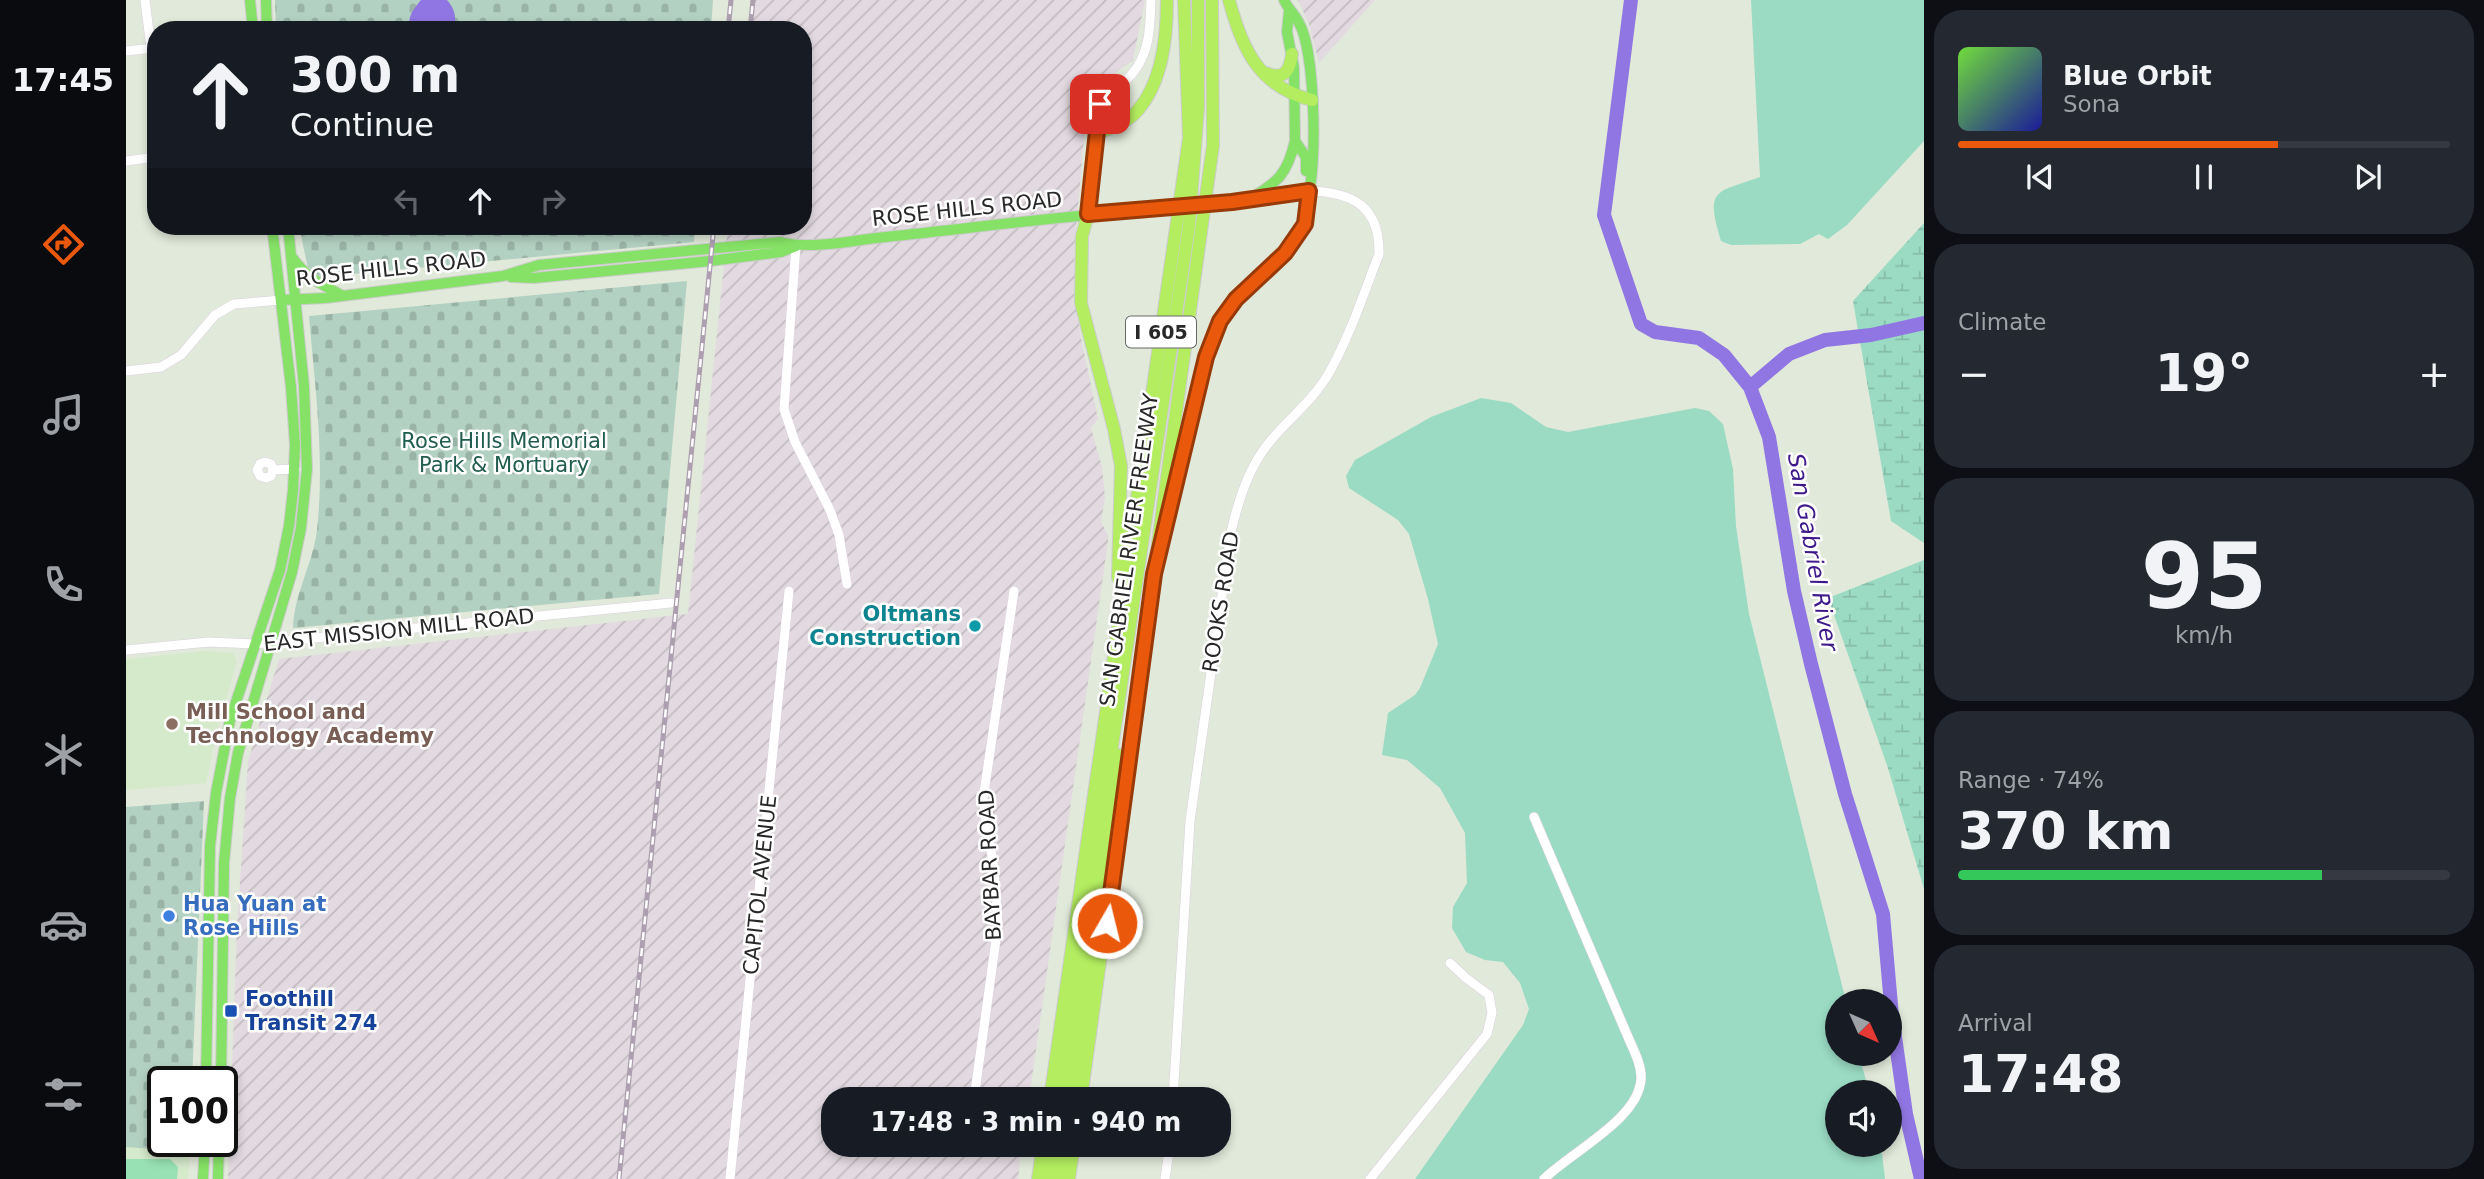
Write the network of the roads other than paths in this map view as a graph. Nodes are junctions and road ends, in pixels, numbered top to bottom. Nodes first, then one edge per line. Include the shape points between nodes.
1 (145, 0) edge
2 (250, 0) edge
3 (266, 0) edge
4 (1151, 0) edge
5 (1167, 0) edge
6 (1184, 0) edge
7 (1198, 0) edge
8 (1212, 0) edge
9 (1229, 0) edge
10 (1284, 0) edge
11 (1289, 11) junction
12 (148, 21) edge
13 (252, 21) edge
14 (267, 21) edge
15 (147, 49) edge
16 (126, 51) edge
17 (1292, 54) junction
18 (1263, 72) junction
19 (1295, 96) junction
20 (1312, 100) junction
21 (1096, 134) junction
22 (1295, 141) junction
23 (147, 159) edge
24 (126, 160) edge
25 (1309, 191) junction
26 (1248, 200) junction
27 (1088, 214) junction
28 (273, 235) edge
29 (289, 235) edge
30 (796, 246) junction
31 (291, 255) junction
32 (343, 296) junction
33 (282, 300) junction
34 (295, 300) junction
35 (126, 371) edge
36 (292, 396) junction
37 (1174, 436) junction
38 (277, 469) dead end
39 (295, 469) junction
40 (307, 469) junction
41 (1154, 574) junction
42 (847, 584) dead end
43 (1014, 590) dead end
44 (789, 591) dead end
45 (671, 603) dead end
46 (270, 643) junction
47 (254, 644) junction
48 (126, 650) edge
49 (1113, 662) junction
50 (216, 793) junction
51 (1534, 817) dead end
52 (224, 863) junction
53 (1450, 962) dead end
54 (206, 1066) edge
55 (221, 1066) edge
56 (976, 1087) edge
57 (1052, 1087) edge
58 (1062, 1087) edge
59 (1072, 1087) edge
60 (1083, 1087) edge
61 (1174, 1087) edge
62 (204, 1157) edge
63 (219, 1157) edge
64 (1041, 1157) edge
65 (1051, 1157) edge
66 (1062, 1157) edge
67 (1072, 1157) edge
68 (1168, 1157) edge
69 (203, 1179) edge
70 (218, 1179) edge
71 (730, 1179) edge
72 (1038, 1179) edge
73 (1048, 1179) edge
74 (1059, 1179) edge
75 (1069, 1179) edge
76 (1165, 1179) edge
77 (1370, 1179) edge
78 (1544, 1179) edge

1 - 12 street
2 - 13 main road
3 - 14 main road
4 - 21 street via 1147,46 1133,73 1100,104
5 - 21 highway via 1167,28 1149,92 1127,120
6 - 49 highway, SAN GABRIEL RIVER FREEWAY / I 605 via 1189,138
7 - 58 highway via 1198,108 1189,226
8 - 37 highway, SAN GABRIEL RIVER FREEWAY / I 605 via 1213,145
9 - 18 highway via 1240,37
10 - 11 main road
11 - 17 main road
11 - 20 main road via 1299,23 1307,50
15 - 16 street
17 - 18 highway via 1281,75
17 - 19 main road
18 - 19 highway via 1271,83
19 - 20 highway
19 - 22 main road
20 - 25 main road
21 - 27 main road
22 - 25 main road via 1306,158
22 - 26 main road via 1280,179
23 - 24 street
25 - 26 main road, ROSE HILLS ROAD
25 - 41 highway via 1305,224 1297,236 1220,321 1206,357
25 - 61 street, ROOKS ROAD via 1347,195 1364,208 1375,224 1379,254 1329,373 1312,398 1271,440 1238,499 1190,821
26 - 27 main road, ROSE HILLS ROAD, bridge
27 - 30 main road, ROSE HILLS ROAD
27 - 49 highway via 1082,236 1080,303 1121,466
28 - 33 main road
29 - 31 main road
30 - 32 main road, ROSE HILLS ROAD via 780,242 538,265 503,276
30 - 42 street via 784,410 830,510
31 - 32 main road via 312,281
31 - 34 main road
32 - 34 main road, ROSE HILLS ROAD
33 - 34 main road, ROSE HILLS ROAD
33 - 35 street via 234,304 215,315 181,355 161,367
33 - 36 main road
34 - 40 main road
36 - 39 main road
36 - 40 main road via 301,407
37 - 41 highway, SAN GABRIEL RIVER FREEWAY / I 605
37 - 59 highway via 1161,455
38 - 39 street
39 - 47 main road via 280,570
40 - 46 main road via 292,572
41 - 60 highway, SAN GABRIEL RIVER FREEWAY / I 605
43 - 56 street, BAYBAR ROAD via 983,799 998,925
44 - 71 street, CAPITOL AVENUE
45 - 46 street, EAST MISSION MILL ROAD
46 - 47 street, EAST MISSION MILL ROAD
46 - 52 main road via 237,753
47 - 48 street, EAST MISSION MILL ROAD via 209,642
47 - 50 main road via 230,720
49 - 57 highway, SAN GABRIEL RIVER FREEWAY / I 605
50 - 52 main road via 223,800 220,845
50 - 54 main road via 210,846
51 - 78 street via 1628,1037 1641,1078 1629,1110
52 - 55 main road
53 - 77 street via 1489,995 1492,1013 1487,1034
62 - 69 main road
63 - 70 main road
64 - 72 highway
65 - 73 highway
66 - 74 highway
67 - 75 highway
68 - 76 street

